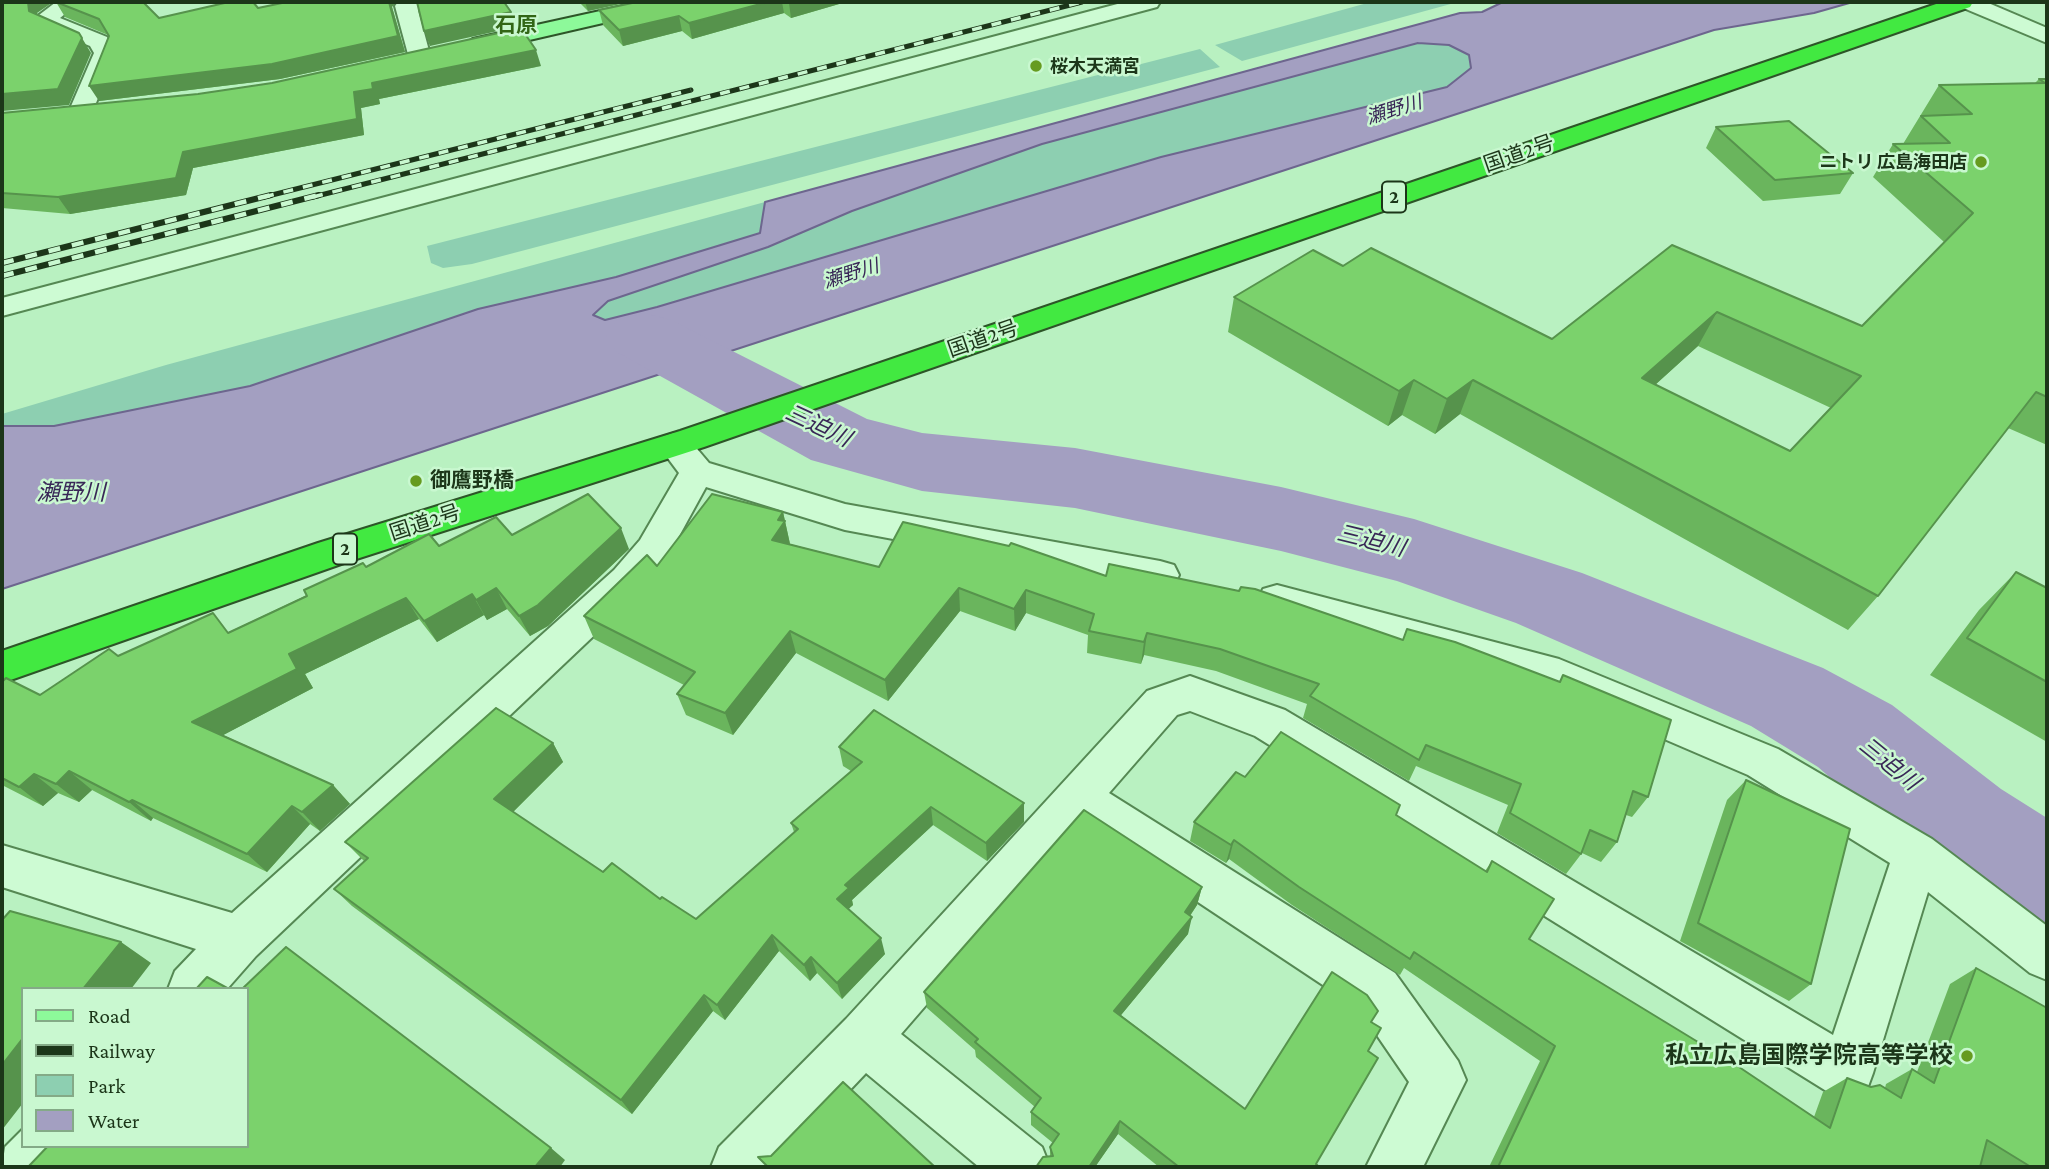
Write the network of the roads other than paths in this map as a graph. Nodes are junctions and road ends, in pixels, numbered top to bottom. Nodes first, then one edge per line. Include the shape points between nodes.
1 (70, 2) edge
2 (425, 2) edge
3 (668, 2) edge
4 (1962, 2) edge
5 (1969, 2) edge
6 (1132, 4) edge
7 (2047, 36) edge
8 (419, 58) junction
9 (395, 63) edge
10 (106, 110) edge
11 (80, 113) junction
12 (54, 116) edge
13 (2, 307) edge
14 (688, 452) junction
15 (1197, 582) edge
16 (1245, 593) edge
17 (2, 667) edge
18 (1077, 797) junction
19 (1916, 854) junction
20 (2, 866) edge
21 (239, 939) junction
22 (2047, 956) edge
23 (195, 987) edge
24 (864, 1037) junction
25 (43, 1148) edge
26 (25, 1167) edge
27 (739, 1167) edge
28 (1022, 1167) edge
29 (1394, 1167) edge

1 - 11 street via 50,15 49,21 99,42 105,53
2 - 8 street via 406,6
3 - 8 main road
4 - 14 highway, 国道2号 / 2 via 826,393
5 - 7 street
6 - 13 street
8 - 9 main road
10 - 11 main road
11 - 12 main road
14 - 15 street via 845,517
14 - 17 highway, 国道2号 / 2 via 331,553
14 - 21 street via 653,550 628,580
16 - 19 street via 1559,676 1763,762
18 - 19 street via 1162,703 1190,693 1270,723 1847,1073
18 - 24 street
18 - 29 street via 1377,991 1439,1080
19 - 22 street
20 - 21 street
21 - 23 street
24 - 27 street
24 - 28 street
25 - 26 street

